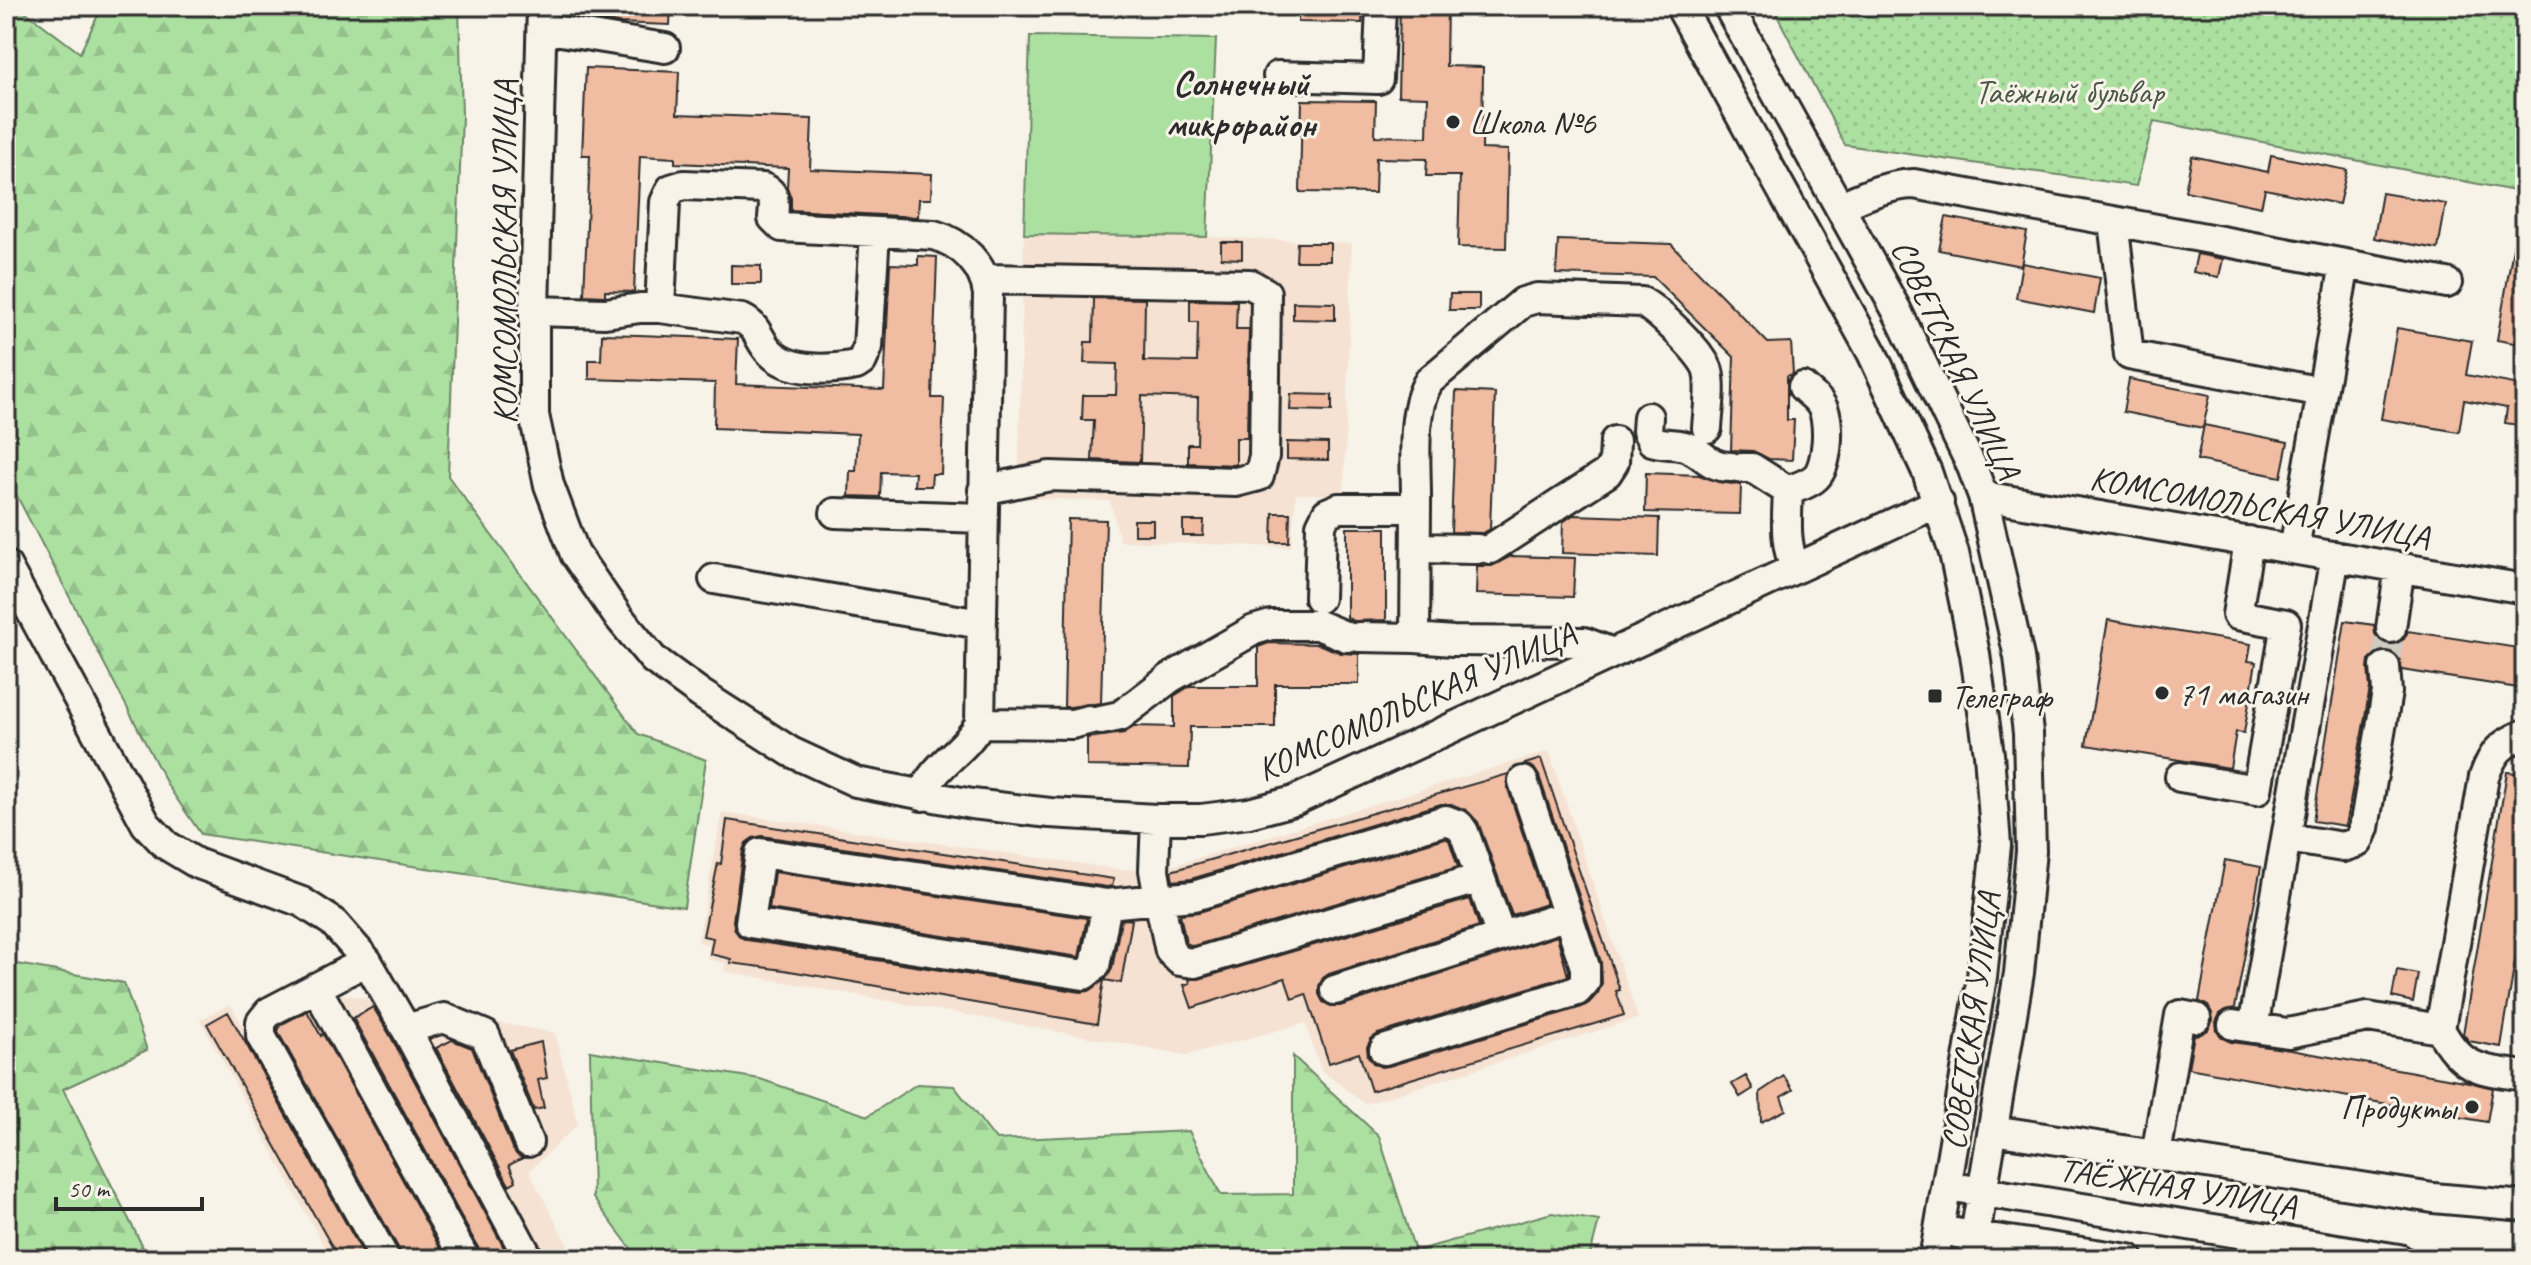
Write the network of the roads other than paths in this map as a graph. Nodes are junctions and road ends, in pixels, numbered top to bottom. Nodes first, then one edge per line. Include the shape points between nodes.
1 (1381, 6) edge
2 (1680, 6) edge
3 (1731, 12) edge
4 (542, 17) edge
5 (1698, 37) junction
6 (665, 48) dead end
7 (1278, 76) dead end
8 (1841, 206) junction
9 (2113, 221) junction
10 (875, 233) junction
11 (2345, 264) junction
12 (986, 279) junction
13 (2447, 283) dead end
14 (660, 308) junction
15 (534, 311) junction
16 (1803, 387) dead end
17 (2322, 392) junction
18 (1648, 417) dead end
19 (1707, 428) dead end
20 (1615, 441) dead end
21 (983, 490) junction
22 (1788, 491) junction
23 (1983, 496) junction
24 (1939, 502) junction
25 (1416, 508) junction
26 (835, 513) dead end
27 (983, 518) junction
28 (2249, 541) junction
29 (1416, 548) junction
30 (2294, 549) junction
31 (2335, 556) junction
32 (6, 565) edge
33 (1795, 567) junction
34 (2400, 567) junction
35 (714, 579) dead end
36 (2525, 589) edge
37 (1319, 598) dead end
38 (981, 624) junction
39 (2391, 628) tunnel mouth
40 (1415, 638) junction
41 (1613, 653) junction
42 (2385, 667) tunnel mouth
43 (980, 723) junction
44 (2525, 734) edge
45 (2180, 777) dead end
46 (1523, 781) dead end
47 (922, 796) junction
48 (1156, 819) junction
49 (2287, 838) junction
50 (1480, 878) junction
51 (1159, 899) junction
52 (1107, 904) junction
53 (1568, 915) junction
54 (1501, 936) junction
55 (367, 961) junction
56 (316, 987) junction
57 (1335, 990) dead end
58 (2196, 1018) dead end
59 (406, 1029) junction
60 (2440, 1029) junction
61 (1384, 1050) dead end
62 (2525, 1076) edge
63 (1993, 1130) junction
64 (528, 1142) dead end
65 (2156, 1155) junction
66 (1946, 1186) junction
67 (1983, 1192) junction
68 (2525, 1206) edge
69 (1939, 1231) junction
70 (1973, 1248) edge
71 (385, 1259) edge
72 (465, 1259) edge
73 (529, 1259) edge
74 (1934, 1259) edge
75 (2129, 1259) edge
76 (2399, 1259) edge

1 - 7 street via 1378,79
2 - 5 street, СОВЕТСКАЯ УЛИЦА
3 - 5 street, СОВЕТСКАЯ УЛИЦА
3 - 8 street, СОВЕТСКАЯ УЛИЦА
4 - 6 street
4 - 15 street, КОМСОМОЛЬСКАЯ УЛИЦА
5 - 24 street, СОВЕТСКАЯ УЛИЦА via 1872,353
8 - 9 street via 1871,192 1914,184
8 - 23 street, СОВЕТСКАЯ УЛИЦА via 1896,309
9 - 11 street
9 - 17 street via 2129,355
10 - 12 street via 948,239
10 - 14 street via 868,347 856,365 804,368 768,351 759,332 742,319
10 - 14 street via 782,227 773,218 774,196 763,188 677,186 665,202
11 - 13 street
11 - 17 street
12 - 21 street
12 - 21 street via 1250,284 1266,293 1264,456 1259,476 1236,482 1050,476
14 - 15 street
15 - 47 street, КОМСОМОЛЬСКАЯ УЛИЦА via 534,415 549,485 575,554 617,615 653,659 791,752 856,782
16 - 22 street via 1827,417 1825,463 1813,481
17 - 30 street
18 - 22 street via 1652,441 1682,445 1717,467 1752,468
19 - 25 street via 1709,372 1703,359 1654,309 1642,302 1537,298 1523,302 1429,381 1420,395
20 - 29 street via 1614,462 1607,473 1483,549
21 - 27 street
22 - 33 street via 1787,535
23 - 28 street, КОМСОМОЛЬСКАЯ УЛИЦА
23 - 63 street, СОВЕТСКАЯ УЛИЦА via 2019,657 2031,796 2019,973
24 - 33 street, КОМСОМОЛЬСКАЯ УЛИЦА
24 - 66 street, СОВЕТСКАЯ УЛИЦА via 1975,654 1996,845 1982,977
25 - 29 street
25 - 37 street via 1339,508 1327,513 1321,525
26 - 27 street
27 - 38 street
28 - 30 street, КОМСОМОЛЬСКАЯ УЛИЦА
28 - 45 street via 2237,615 2286,624 2257,790
29 - 40 street
30 - 31 street, КОМСОМОЛЬСКАЯ УЛИЦА
31 - 34 street, КОМСОМОЛЬСКАЯ УЛИЦА
31 - 49 street
32 - 55 street via 146,824 166,845 196,863 302,902 333,922
33 - 41 street, КОМСОМОЛЬСКАЯ УЛИЦА
34 - 36 street, КОМСОМОЛЬСКАЯ УЛИЦА
34 - 39 street
35 - 38 street
38 - 43 street
40 - 41 street via 1584,642
40 - 43 street via 1353,637 1318,625 1271,625 1170,678 1120,716 1072,724
41 - 48 street, КОМСОМОЛЬСКАЯ УЛИЦА via 1294,801 1249,813
42 - 49 street via 2387,692 2358,842 2343,847
43 - 47 street via 972,739 926,783
44 - 60 street via 2492,755 2484,777
46 - 53 street
47 - 48 street, КОМСОМОЛЬСКАЯ УЛИЦА via 1050,813
48 - 51 street
49 - 60 street via 2243,1026 2288,1033 2368,1017
50 - 51 street via 1464,832 1446,820 1194,896
50 - 51 street via 1194,963 1180,961 1170,951
50 - 54 street
51 - 52 street
52 - 52 street via 760,853 750,923 1084,975 1095,966
53 - 54 street
53 - 61 street via 1585,967 1585,982 1577,991
54 - 57 street
55 - 56 street
55 - 59 street
56 - 71 street via 269,1012 261,1022 261,1036
56 - 72 street
58 - 65 street via 2180,1015
59 - 64 street via 444,1018 485,1035
59 - 73 street
60 - 62 street via 2460,1060
63 - 65 street
63 - 67 street, СОВЕТСКАЯ УЛИЦА
65 - 68 street via 2433,1198
66 - 67 street, ТАЁЖНАЯ УЛИЦА
66 - 69 street, СОВЕТСКАЯ УЛИЦА
67 - 70 street, СОВЕТСКАЯ УЛИЦА
67 - 76 street, ТАЁЖНАЯ УЛИЦА
69 - 70 street
69 - 74 street, СОВЕТСКАЯ УЛИЦА
70 - 75 street

